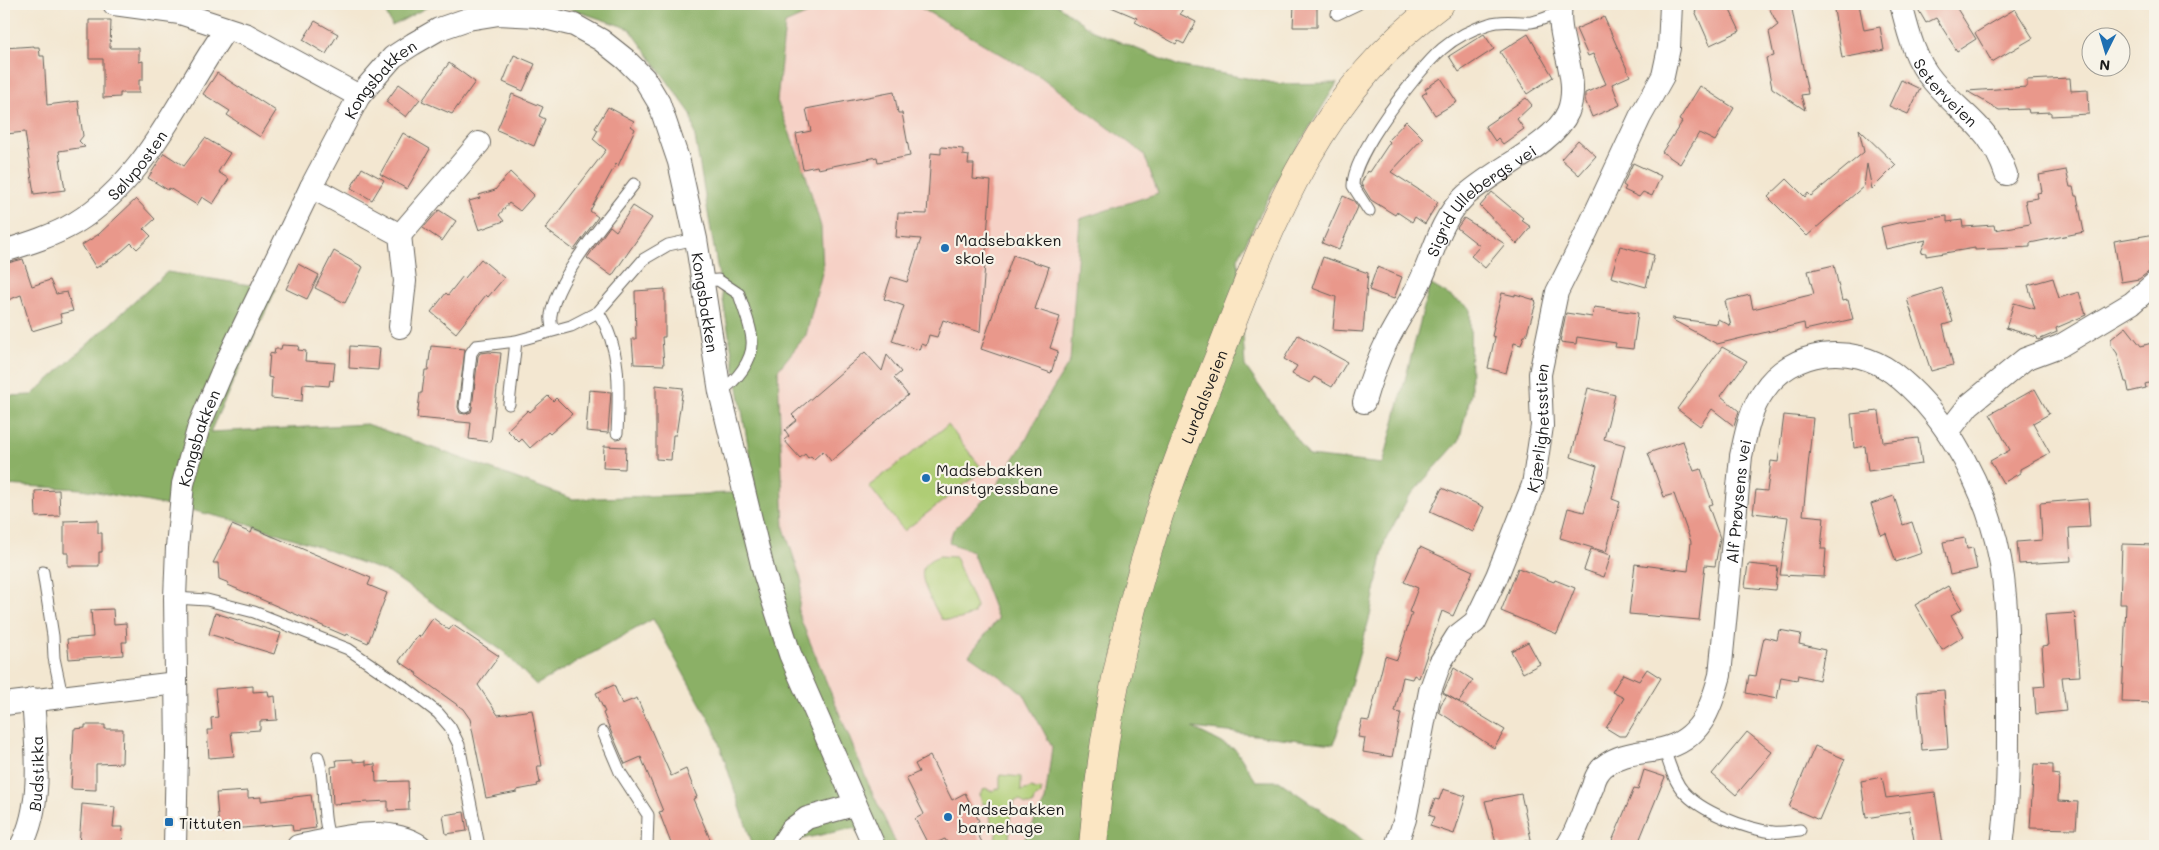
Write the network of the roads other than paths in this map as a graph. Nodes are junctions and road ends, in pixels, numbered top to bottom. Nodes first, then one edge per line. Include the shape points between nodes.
1 (114, 4) edge
2 (1358, 4) edge
3 (1440, 4) edge
4 (1670, 4) edge
5 (1901, 4) edge
6 (1560, 8) edge
7 (1337, 14) dead end
8 (226, 29) junction
9 (360, 96) junction
10 (478, 143) dead end
11 (2006, 174) dead end
12 (634, 184) dead end
13 (311, 187) junction
14 (1370, 211) dead end
15 (400, 235) junction
16 (696, 239) junction
17 (4, 252) edge
18 (703, 281) junction
19 (2155, 283) edge
20 (598, 312) junction
21 (400, 327) dead end
22 (552, 330) junction
23 (516, 341) junction
24 (720, 392) junction
25 (1364, 402) dead end
26 (508, 404) dead end
27 (465, 407) dead end
28 (1948, 432) junction
29 (617, 433) dead end
30 (43, 572) dead end
31 (175, 598) junction
32 (176, 683) junction
33 (62, 696) junction
34 (33, 699) junction
35 (4, 704) edge
36 (603, 732) dead end
37 (1664, 748) junction
38 (318, 757) dead end
39 (854, 805) junction
40 (1800, 830) dead end
41 (786, 837) edge
42 (332, 843) edge
43 (21, 846) edge
44 (175, 846) edge
45 (298, 846) edge
46 (420, 846) edge
47 (479, 846) edge
48 (647, 846) edge
49 (874, 846) edge
50 (1093, 846) edge
51 (1396, 846) edge
52 (1567, 846) edge
53 (2002, 846) edge

1 - 8 street via 180,13
2 - 7 lane
3 - 50 main road, Lurdalsveien via 1379,56 1322,129 1275,218 1239,305 1180,457 1133,602 1106,732
4 - 51 street, Kjærlighetsstien via 1669,48 1663,76 1556,292 1540,374 1542,426 1533,485 1475,622 1456,636 1440,663 1430,691 1405,819
5 - 11 street, Seterveien via 1922,67 1987,134
6 - 14 lane via 1531,22 1490,23 1457,38 1432,59 1392,110 1356,171 1354,186
6 - 25 street, Sigrid Ullebergs vei via 1572,84 1572,96 1564,119 1545,138 1474,188 1449,214 1419,283 1387,341
8 - 9 street via 248,35
8 - 17 street, Sølvposten via 148,154 132,174 74,224
9 - 13 street, Kongsbakken
9 - 16 street, Kongsbakken via 393,57 439,29 468,19 499,14 538,16 574,25 625,59 644,78 660,103
10 - 15 street
12 - 22 lane via 573,266 555,300 550,316
13 - 15 street
13 - 31 street, Kongsbakken via 199,426 180,501
15 - 21 street via 406,281
16 - 18 street, Kongsbakken
16 - 20 lane via 668,244 644,259
18 - 24 street, Kongsbakken
18 - 24 lane via 718,280 739,294 753,341 748,362 731,384
19 - 28 street via 2132,303 2060,346 2025,359 1969,405
20 - 22 lane via 571,326
20 - 29 lane via 608,327 620,383
22 - 23 lane
23 - 26 lane
23 - 27 lane via 476,346 471,353
24 - 39 street, Kongsbakken via 764,573 790,654
28 - 37 street, Alf Prøysens vei via 1920,398 1892,372 1867,360 1840,353 1818,355 1797,361 1777,374 1762,393 1750,420 1741,456 1720,675 1712,702 1706,718 1697,729
28 - 53 street, Alf Prøysens vei via 1985,503 2000,556 2007,620 2008,756
30 - 33 lane
31 - 32 street, Kongsbakken
31 - 47 lane via 207,600 254,612 348,649 438,713 459,745
32 - 33 street
32 - 44 street, Kongsbakken
33 - 34 street
34 - 35 street
34 - 43 street, Budstikka via 37,777 30,822
36 - 48 lane via 620,772 648,815
37 - 40 lane via 1682,790 1705,808 1754,828 1783,832
37 - 52 street, Alf Prøysens vei via 1613,760 1599,772 1575,835
38 - 42 lane
39 - 41 street via 807,818
39 - 49 street
42 - 45 street
42 - 46 street via 383,835

